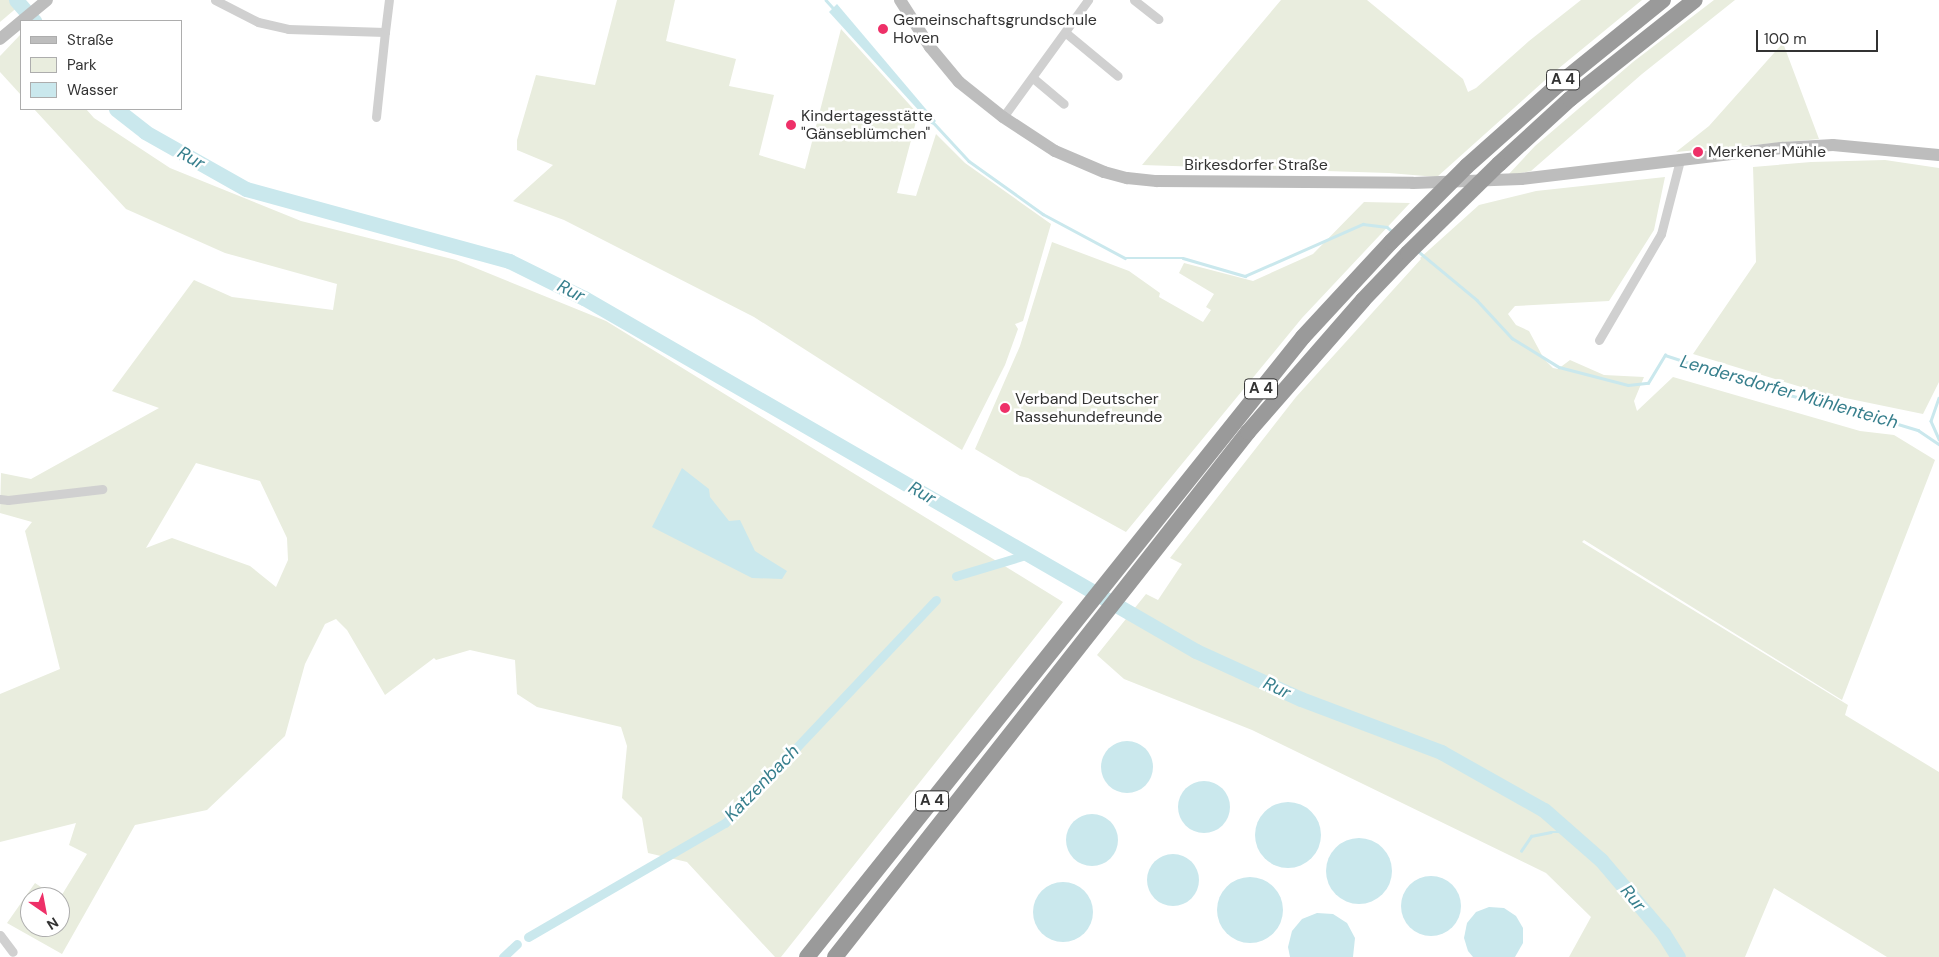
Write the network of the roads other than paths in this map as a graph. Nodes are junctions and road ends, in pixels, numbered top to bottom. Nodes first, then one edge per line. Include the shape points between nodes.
1 (47, 0) edge
2 (215, 0) edge
3 (389, 0) edge
4 (900, 0) edge
5 (1088, 0) edge
6 (1134, 0) edge
7 (1663, 0) edge
8 (1695, 0) edge
9 (1158, 19) dead end
10 (23, 20) edge
11 (20, 22) edge
12 (385, 32) junction
13 (1066, 33) junction
14 (0, 39) edge
15 (1118, 76) dead end
16 (1033, 78) junction
17 (1064, 104) dead end
18 (376, 117) dead end
19 (1003, 117) junction
20 (1939, 155) edge
21 (1680, 160) junction
22 (1599, 340) dead end
23 (102, 489) dead end
24 (0, 499) edge
25 (0, 936) edge
26 (13, 952) dead end
27 (807, 957) edge
28 (834, 957) edge

1 - 10 main road
2 - 12 street via 258,22 288,29
3 - 12 street
4 - 19 main road, Birkesdorfer Straße via 930,46 959,82
5 - 13 street
6 - 9 street
7 - 27 highway, A 4, bridge via 1558,84 1467,166 1303,337
8 - 28 highway, A 4, bridge via 1570,99 1499,164 1363,300 1248,432
11 - 14 main road
12 - 18 street
13 - 15 street
13 - 16 street
16 - 17 street
16 - 19 street
19 - 21 main road, Birkesdorfer Straße via 1055,151 1090,167 1127,178 1158,181 1413,183 1521,179
20 - 21 main road, Birkesdorfer Straße via 1833,145
21 - 22 street via 1661,234
23 - 24 street
25 - 26 street

